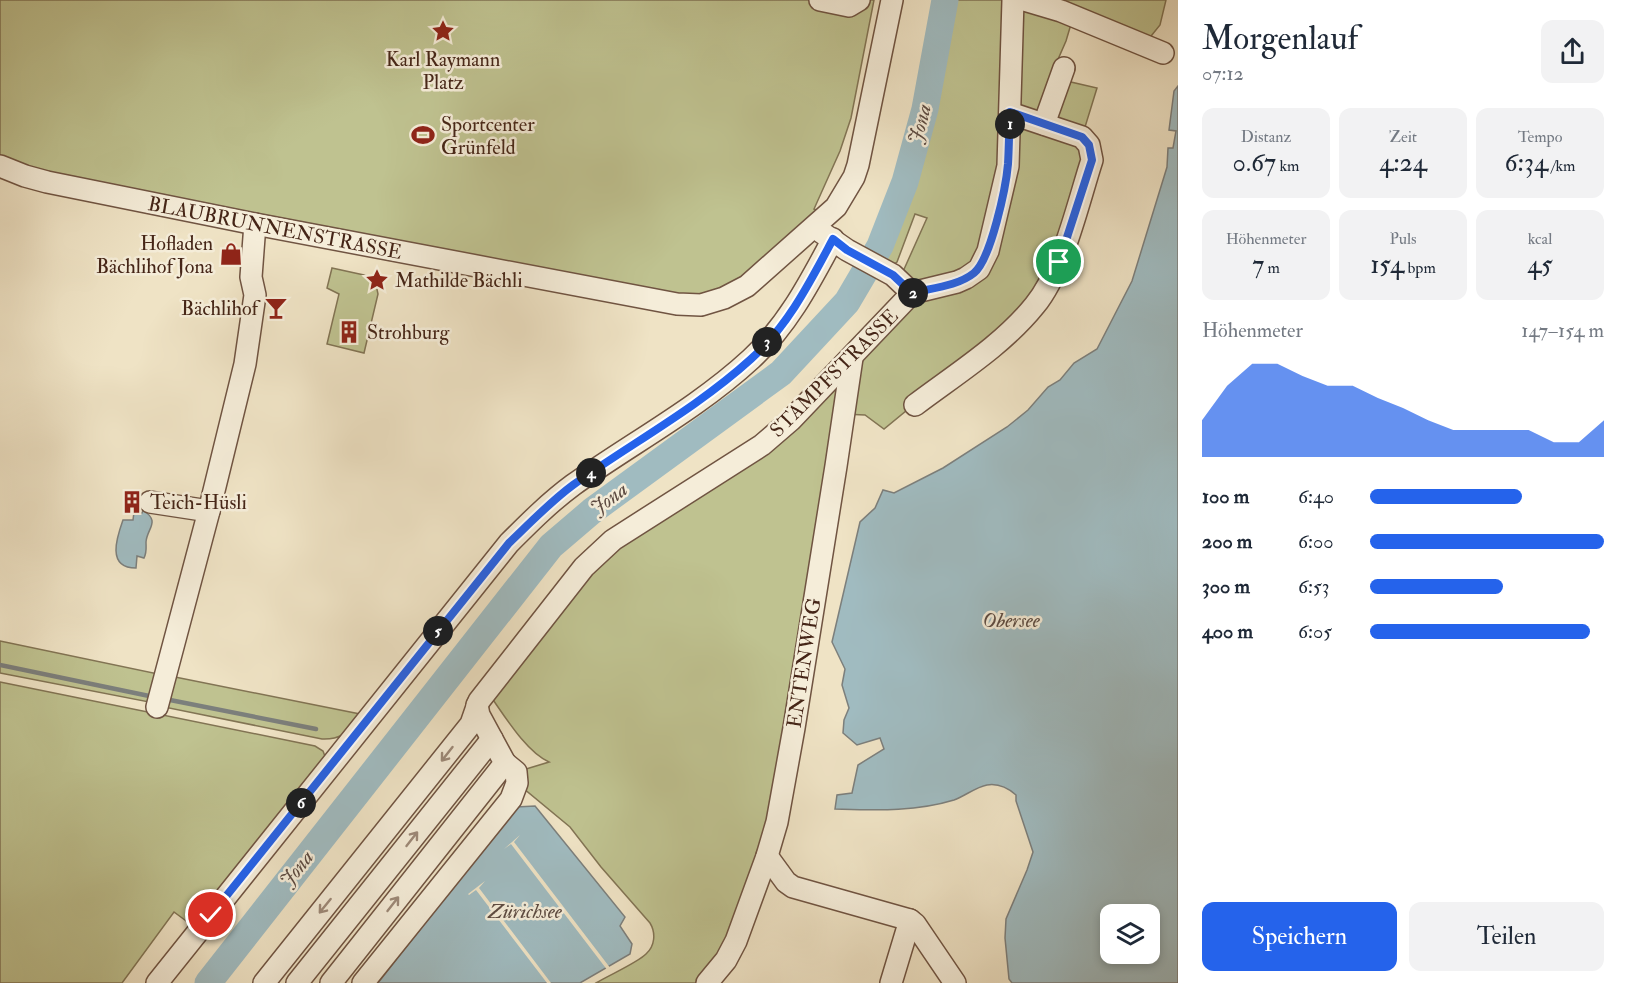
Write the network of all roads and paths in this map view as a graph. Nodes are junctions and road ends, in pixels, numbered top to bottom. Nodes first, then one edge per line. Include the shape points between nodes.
1 (820, 0) edge
2 (859, 0) edge
3 (892, 0) edge
4 (1013, 0) edge
5 (1024, 0) edge
6 (1164, 53) dead end
7 (1064, 68) dead end
8 (1010, 112) junction
9 (1044, 124) junction
10 (0, 166) edge
11 (255, 224) junction
12 (813, 228) junction
13 (833, 239) junction
14 (912, 293) junction
15 (852, 358) junction
16 (915, 405) dead end
17 (150, 501) dead end
18 (209, 511) junction
19 (160, 699) dead end
20 (477, 705) junction
21 (492, 739) junction
22 (505, 763) junction
23 (767, 856) junction
24 (910, 920) junction
25 (157, 983) edge
26 (264, 983) edge
27 (297, 983) edge
28 (331, 983) edge
29 (363, 983) edge
30 (707, 983) edge
31 (891, 983) edge
32 (955, 983) edge

1 - 2 street via 849,6
3 - 12 street, BLAUBRUNNENSTRASSE via 854,177 836,207
4 - 8 street, STAMPFSTRASSE
5 - 6 street
7 - 9 street
8 - 9 street
8 - 14 street, STAMPFSTRASSE via 1008,166 982,263 966,278
9 - 16 street via 1082,137 1089,145 1092,160 1059,262 1036,304 1002,339
10 - 11 street, BLAUBRUNNENSTRASSE via 47,182
11 - 12 street, BLAUBRUNNENSTRASSE via 677,304 701,305 747,286
11 - 18 street via 251,277 255,295 245,364
12 - 13 street
13 - 14 street via 893,275
13 - 25 street via 798,302 752,358 710,393 573,486 509,543
14 - 15 street, STAMPFSTRASSE
15 - 20 street, STAMPFSTRASSE via 762,445 613,540 584,567
15 - 23 street, ENTENWEG via 794,729
17 - 18 street
18 - 19 street
20 - 21 street
20 -> 26 street, STAMPFSTRASSE via 471,724
21 - 22 street
27 -> 21 street
28 -> 22 street
22 - 29 street via 516,772 511,799
23 - 24 street via 793,887
23 - 30 street, ENTENWEG via 736,941
24 - 31 street
24 - 32 street via 921,930

